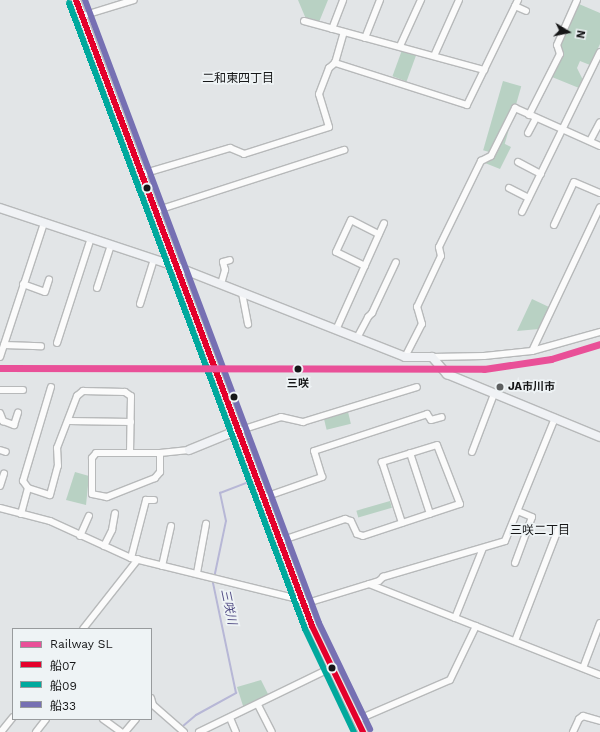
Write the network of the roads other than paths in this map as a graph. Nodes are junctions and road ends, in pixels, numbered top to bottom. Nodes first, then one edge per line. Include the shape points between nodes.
1 (76, 0) edge
2 (134, 0) edge
3 (342, 0) edge
4 (380, 0) edge
5 (421, 0) edge
6 (459, 0) edge
7 (577, 0) edge
8 (517, 3) edge
9 (526, 11) dead end
10 (82, 16) junction
11 (304, 21) dead end
12 (332, 29) junction
13 (344, 32) junction
14 (365, 38) junction
15 (400, 46) junction
16 (600, 52) edge
17 (434, 56) junction
18 (335, 62) junction
19 (484, 70) junction
20 (533, 116) junction
21 (600, 122) edge
22 (563, 129) junction
23 (528, 133) dead end
24 (590, 141) junction
25 (600, 146) edge
26 (344, 150) dead end
27 (518, 162) dead end
28 (142, 174) junction
29 (541, 174) junction
30 (509, 188) dead end
31 (600, 193) edge
32 (530, 198) junction
33 (600, 207) edge
34 (0, 208) edge
35 (155, 210) junction
36 (522, 212) dead end
37 (44, 223) junction
38 (384, 223) dead end
39 (554, 225) dead end
40 (380, 234) junction
41 (91, 238) junction
42 (111, 245) junction
43 (154, 259) junction
44 (230, 260) dead end
45 (396, 262) dead end
46 (365, 266) junction
47 (176, 267) junction
48 (49, 280) dead end
49 (23, 284) junction
50 (221, 284) junction
51 (97, 288) dead end
52 (242, 292) junction
53 (140, 304) dead end
54 (248, 324) dead end
55 (336, 330) junction
56 (600, 332) edge
57 (357, 338) junction
58 (57, 344) dead end
59 (4, 345) junction
60 (41, 346) dead end
61 (532, 351) junction
62 (0, 357) edge
63 (405, 357) junction
64 (432, 357) junction
65 (51, 387) dead end
66 (417, 387) dead end
67 (0, 390) edge
68 (23, 390) dead end
69 (494, 394) junction
70 (0, 412) edge
71 (18, 413) dead end
72 (442, 417) dead end
73 (555, 418) junction
74 (69, 421) junction
75 (131, 422) junction
76 (238, 431) junction
77 (600, 436) edge
78 (189, 450) joint
79 (472, 452) dead end
80 (130, 453) junction
81 (160, 453) junction
82 (410, 453) junction
83 (4, 474) dead end
84 (0, 486) edge
85 (28, 488) junction
86 (262, 498) junction
87 (154, 500) dead end
88 (0, 508) edge
89 (518, 511) junction
90 (115, 513) dead end
91 (21, 514) junction
92 (430, 514) junction
93 (89, 516) dead end
94 (402, 523) junction
95 (206, 524) dead end
96 (171, 526) dead end
97 (559, 527) dead end
98 (80, 536) junction
99 (280, 541) junction
100 (104, 546) junction
101 (483, 548) junction
102 (131, 558) junction
103 (138, 559) junction
104 (515, 563) dead end
105 (162, 566) junction
106 (197, 573) junction
107 (369, 584) junction
108 (303, 602) junction
109 (455, 618) junction
110 (600, 623) edge
111 (476, 626) junction
112 (84, 628) edge
113 (515, 641) junction
114 (331, 668) junction
115 (583, 668) junction
116 (600, 675) edge
117 (152, 702) edge
118 (258, 705) junction
119 (12, 718) edge
120 (230, 718) junction
121 (45, 720) edge
122 (104, 720) edge
123 (135, 720) edge
124 (357, 720) junction
125 (600, 721) edge
126 (1, 732) edge
127 (36, 732) edge
128 (121, 732) edge
129 (125, 732) edge
130 (184, 732) edge
131 (199, 732) edge
132 (236, 732) edge
133 (272, 732) edge
134 (363, 732) edge
135 (573, 732) edge

1 - 10 main road
2 - 10 street
3 - 12 street
4 - 14 street
5 - 15 street
6 - 17 street
7 - 20 street via 557,45 560,54
8 - 9 street
8 - 19 street
10 - 28 main road
11 - 12 street
12 - 13 street
13 - 14 street
13 - 18 street
14 - 15 street
15 - 17 street
16 - 22 street
17 - 19 street
18 - 19 street via 467,105
18 - 28 street via 329,68 319,94 329,127 244,154 230,148
20 - 22 street
20 - 23 street
20 - 63 street via 515,108 491,156 481,161 439,247 441,256 417,307 422,324
21 - 24 street
22 - 24 street
22 - 29 street
24 - 25 street
26 - 35 street
27 - 29 street
28 - 35 main road
29 - 32 street
30 - 32 street
31 - 39 street via 574,182
32 - 36 street
33 - 61 street
34 - 37 main road
35 - 47 main road
37 - 41 main road
37 - 49 street
38 - 40 street
40 - 46 street
40 - 46 street via 351,220 336,252
41 - 42 main road
41 - 58 street
42 - 43 main road
42 - 51 street
43 - 47 main road
43 - 53 street
44 - 50 street via 223,262
45 - 57 street
46 - 55 street
47 - 50 main road
47 - 76 main road
48 - 49 street via 45,292
49 - 59 street
50 - 52 main road
52 - 54 street
52 - 55 main road
55 - 57 main road
56 - 61 street
57 - 63 main road
59 - 60 street
59 - 62 street
61 - 64 street via 484,356
63 - 64 main road
64 - 69 main road via 447,374
65 - 85 street via 23,481
66 - 76 street via 303,422 281,417
67 - 68 street
69 - 73 main road
69 - 79 street
70 - 71 street via 3,422 14,425
72 - 86 street via 431,420 427,414 314,451 322,477
73 - 77 main road
73 - 89 street
74 - 75 street
74 - 75 street via 77,396 83,391 128,393 131,396
74 - 85 street via 58,448 58,466 50,495
75 - 80 street
76 - 78 main road
76 - 86 main road
78 - 81 street
80 - 81 street
80 - 81 street via 93,454 92,494 106,497 155,478 160,472
82 - 92 street
82 - 92 street via 437,444 460,504
82 - 94 street via 382,462
83 - 84 street
85 - 91 street
86 - 99 main road
87 - 102 street via 146,500
88 - 91 street
89 - 101 street via 505,541
89 - 104 street via 532,517
90 - 100 street via 112,530
91 - 98 street via 50,521
92 - 94 street
93 - 98 street
94 - 99 street via 363,536 357,534 351,521 345,520
95 - 106 street
96 - 105 street
97 - 113 street
98 - 100 street
99 - 108 main road
100 - 102 street
101 - 107 street via 383,577
101 - 109 street
102 - 103 street
103 - 105 street
103 - 112 street
105 - 106 street
106 - 108 street
107 - 108 street
107 - 109 street
108 - 114 main road
109 - 111 street
110 - 115 street
111 - 113 street
111 - 124 street via 450,680
113 - 115 street
114 - 118 street
114 - 124 main road
115 - 116 street
117 - 130 street
118 - 120 street
118 - 133 street
119 - 126 street
120 - 131 street
120 - 132 street
121 - 127 street
122 - 128 street
123 - 129 street
124 - 134 main road
125 - 135 street via 583,716

